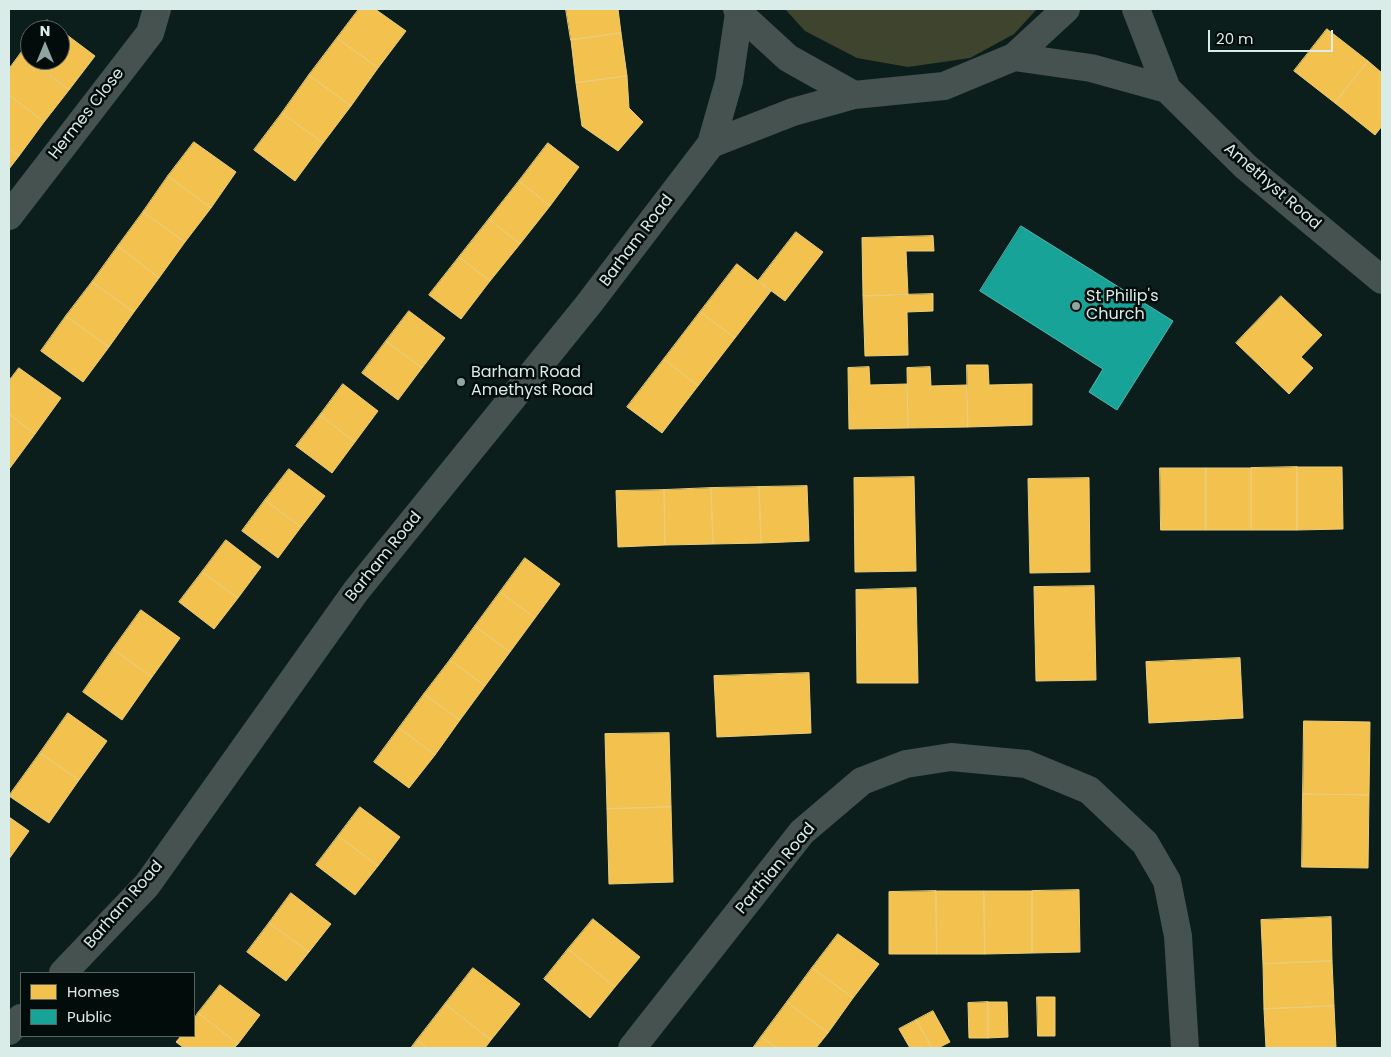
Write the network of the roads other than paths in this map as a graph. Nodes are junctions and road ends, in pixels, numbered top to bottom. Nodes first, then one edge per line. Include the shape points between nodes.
1 (157, 9) edge
2 (1066, 9) edge
3 (1136, 9) edge
4 (738, 11) edge
5 (1014, 57) junction
6 (1167, 89) junction
7 (854, 94) junction
8 (711, 144) junction
9 (9, 216) edge
10 (1382, 280) edge
11 (64, 972) edge
12 (20, 1019) edge
13 (9, 1032) edge
14 (632, 1048) edge
15 (1185, 1048) edge

1 - 9 street, Hermes Close via 150,33
2 - 5 street
3 - 6 street, Amethyst Road
4 - 7 street via 788,58
4 - 8 street, Barham Road via 729,81
5 - 6 street, Amethyst Road via 1091,68
5 - 7 street via 944,86
6 - 10 street, Amethyst Road via 1246,167
7 - 8 street via 793,112
8 - 11 street, Barham Road via 588,305 356,591 147,885
12 - 13 street
14 - 15 street, Parthian Road via 802,832 862,781 906,764 951,757 1026,764 1089,790 1145,843 1167,881 1178,936

